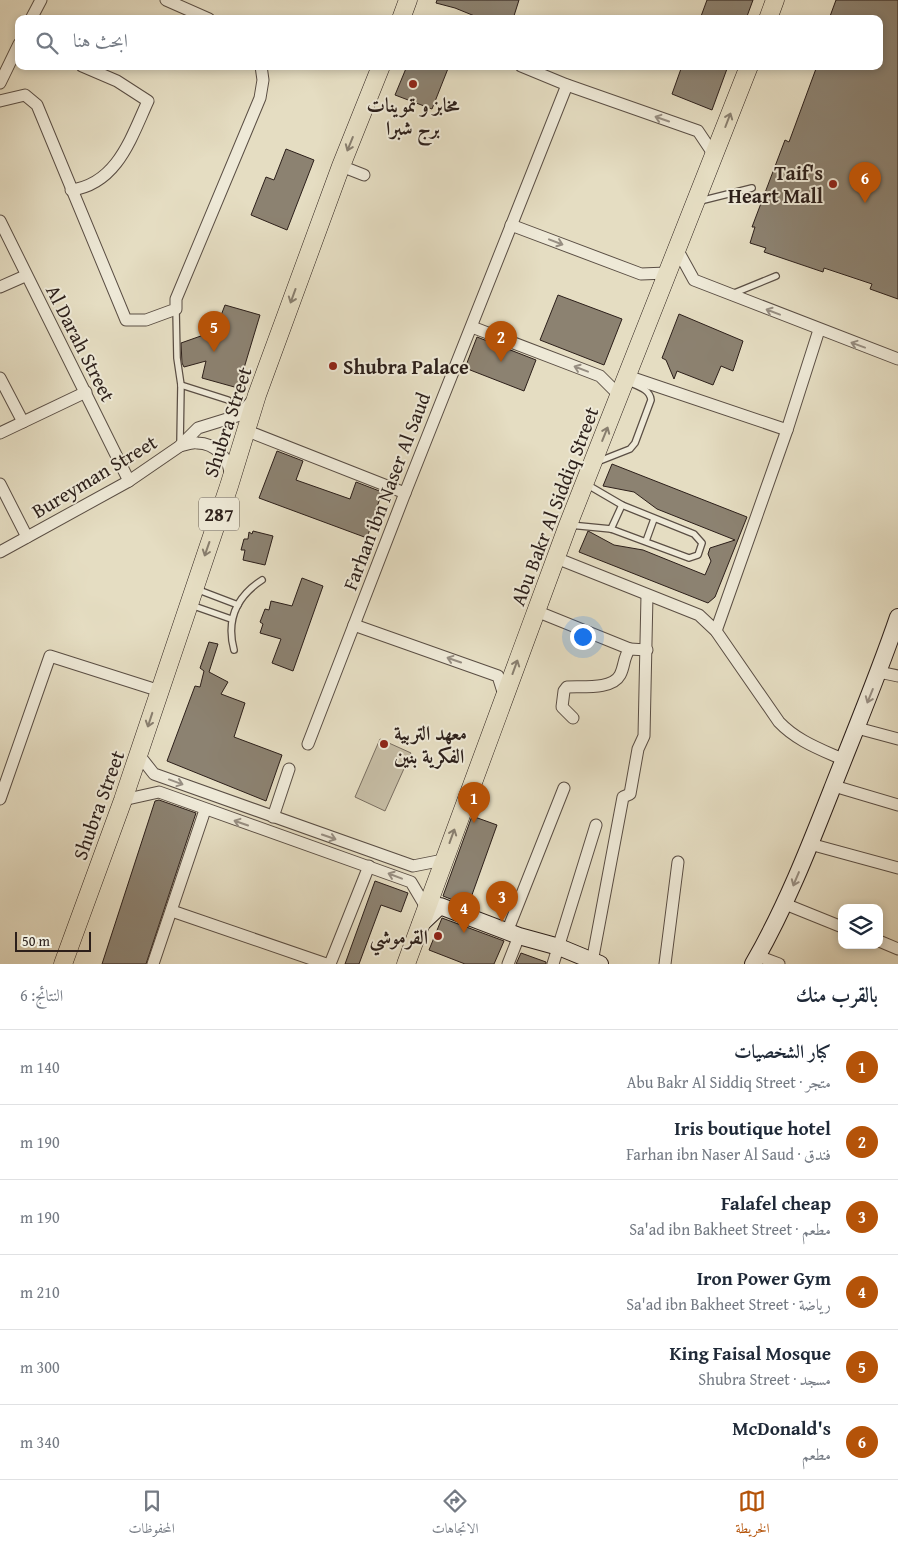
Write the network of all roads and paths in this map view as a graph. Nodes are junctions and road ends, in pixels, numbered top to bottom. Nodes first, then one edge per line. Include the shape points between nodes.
1 (42, 0) edge
2 (166, 0) edge
3 (408, 0) edge
4 (775, 0) edge
5 (33, 15) edge
6 (200, 15) edge
7 (403, 15) edge
8 (769, 15) edge
9 (15, 52) edge
10 (91, 70) edge
11 (262, 70) edge
12 (379, 70) edge
13 (530, 70) edge
14 (747, 70) edge
15 (0, 83) edge
16 (567, 86) junction
17 (0, 100) edge
18 (714, 155) junction
19 (341, 166) junction
20 (364, 175) dead end
21 (752, 188) dead end
22 (71, 190) junction
23 (695, 202) junction
24 (511, 225) junction
25 (1, 227) edge
26 (677, 249) junction
27 (667, 273) junction
28 (25, 276) junction
29 (776, 276) dead end
30 (0, 287) edge
31 (729, 296) junction
32 (176, 309) junction
33 (472, 327) junction
34 (819, 330) junction
35 (898, 359) edge
36 (0, 378) edge
37 (624, 384) junction
38 (181, 385) junction
39 (86, 392) junction
40 (4, 393) edge
41 (257, 395) junction
42 (228, 400) dead end
43 (23, 422) junction
44 (246, 430) junction
45 (787, 430) junction
46 (0, 433) edge
47 (180, 446) junction
48 (593, 464) junction
49 (128, 481) junction
50 (0, 484) edge
51 (585, 484) junction
52 (229, 486) junction
53 (405, 492) junction
54 (622, 505) junction
55 (654, 519) junction
56 (568, 525) junction
57 (611, 529) junction
58 (27, 537) junction
59 (646, 541) junction
60 (0, 552) edge
61 (556, 558) junction
62 (262, 580) dead end
63 (194, 588) junction
64 (647, 595) junction
65 (238, 604) junction
66 (189, 605) junction
67 (536, 611) junction
68 (898, 617) edge
69 (231, 620) junction
70 (354, 625) junction
71 (716, 631) junction
72 (630, 649) junction
73 (234, 650) dead end
74 (647, 650) junction
75 (879, 672) junction
76 (898, 676) edge
77 (160, 691) junction
78 (504, 695) junction
79 (574, 718) dead end
80 (857, 728) junction
81 (898, 739) edge
82 (308, 744) dead end
83 (139, 755) junction
84 (844, 760) junction
85 (289, 769) dead end
86 (3, 784) edge
87 (834, 786) junction
88 (564, 788) dead end
89 (0, 799) edge
90 (123, 800) junction
91 (898, 805) edge
92 (206, 810) junction
93 (273, 818) junction
94 (596, 826) dead end
95 (810, 844) junction
96 (443, 860) junction
97 (678, 862) dead end
98 (369, 866) junction
99 (898, 868) edge
100 (785, 904) junction
101 (172, 911) junction
102 (424, 917) junction
103 (838, 925) edge
104 (513, 934) junction
105 (883, 943) edge
106 (559, 947) junction
107 (898, 949) edge
108 (756, 960) edge
109 (596, 963) edge
110 (63, 964) edge
111 (153, 964) edge
112 (326, 964) edge
113 (330, 964) edge
114 (406, 964) edge
115 (508, 964) edge
116 (552, 964) edge
117 (665, 964) edge
118 (779, 964) edge

1 - 5 street
2 - 6 street
3 - 7 main road
4 - 8 main road
9 - 15 street
10 - 22 street via 117,81 148,101 119,162 103,179 83,189
11 - 32 street via 264,80 260,98 176,299
12 -> 19 main road, Shubra Street / 287
13 - 16 street
18 -> 14 main road, Abu Bakr Al Siddiq Street
18 -> 16 street via 698,131
16 - 24 street, Farhan ibn Naser Al Saud
17 - 22 street via 25,95 37,105
18 - 23 main road, Abu Bakr Al Siddiq Street
19 - 20 street
19 -> 41 main road, Shubra Street / 287
21 - 23 lane
22 - 32 street via 126,320 146,320
23 - 26 main road, Abu Bakr Al Siddiq Street
24 -> 27 street via 641,274
24 - 33 street, Farhan ibn Naser Al Saud
25 - 28 street, Al Darah Street
26 - 27 main road, Abu Bakr Al Siddiq Street
26 - 31 street via 694,280
27 - 37 main road, Abu Bakr Al Siddiq Street
28 - 30 street
28 - 39 street, Al Darah Street
29 - 31 lane
34 -> 31 street
32 - 38 lane
37 -> 33 street
33 - 53 street, Farhan ibn Naser Al Saud
35 -> 34 street
34 - 45 street
36 - 40 street
37 - 45 street
48 -> 37 main road, Abu Bakr Al Siddiq Street
37 - 48 lane via 647,391 651,400 635,443 630,449
38 - 42 lane
38 - 47 lane
39 - 43 street
39 - 49 street, Al Darah Street
40 - 43 street
41 - 44 main road, Shubra Street / 287
41 - 47 street, Bureyman Street via 240,415 198,428
43 - 46 street
44 - 52 main road, Shubra Street / 287
44 - 53 street
45 - 71 street
47 - 49 street, Bureyman Street
47 - 52 street via 196,442 212,446 224,456 230,470
48 - 51 main road, Abu Bakr Al Siddiq Street
49 - 58 street, Bureyman Street
50 - 58 street
51 - 54 lane
51 - 56 main road, Abu Bakr Al Siddiq Street
52 -> 63 main road, Shubra Street / 287
53 - 70 street, Farhan ibn Naser Al Saud
54 - 55 lane
54 - 57 lane
55 - 59 lane
55 - 59 lane via 699,537 702,543 698,555 689,558
56 - 57 lane
56 - 61 main road, Abu Bakr Al Siddiq Street
57 - 59 lane
58 - 60 street, Bureyman Street
61 - 64 street
61 - 67 main road, Abu Bakr Al Siddiq Street
62 - 65 lane via 248,589
63 - 65 lane
63 - 66 main road, Shubra Street / 287
64 - 71 street via 694,612
64 - 74 street
65 - 69 lane
66 - 69 lane
66 - 77 main road, Shubra Street / 287
67 - 72 street
78 -> 67 main road, Abu Bakr Al Siddiq Street
68 - 75 street
69 - 73 lane
78 -> 70 street via 498,676
70 - 82 street, Farhan ibn Naser Al Saud
71 - 84 street via 779,722 797,739
72 - 74 street
72 - 79 street via 620,676 613,681 564,691 562,707
74 - 109 street via 644,736 638,749 630,794 622,796
75 - 76 street
75 -> 80 street
77 -> 83 main road, Shubra Street / 287
77 - 86 street via 50,656
96 -> 78 main road, Abu Bakr Al Siddiq Street
80 - 81 street
80 - 84 street
83 - 90 main road, Shubra Street / 287
83 -> 93 street via 154,774
84 - 87 street
85 - 93 street
86 - 89 street
87 - 91 street
87 - 95 street
88 - 104 street
90 - 92 street via 159,792
90 - 110 main road, Shubra Street / 287
98 -> 92 street
92 - 101 street
93 -> 96 street via 413,866
94 - 106 street
95 - 99 street
95 -> 100 street
96 - 102 main road, Abu Bakr Al Siddiq Street
97 - 117 street
102 -> 98 street via 412,882
98 - 113 street
100 - 103 street
100 - 108 street
101 - 111 street
101 - 112 street
102 - 104 street via 440,906
102 - 114 main road, Abu Bakr Al Siddiq Street
104 - 106 street
104 - 115 street
105 - 107 street
106 - 109 street
106 - 116 street
108 - 118 street

